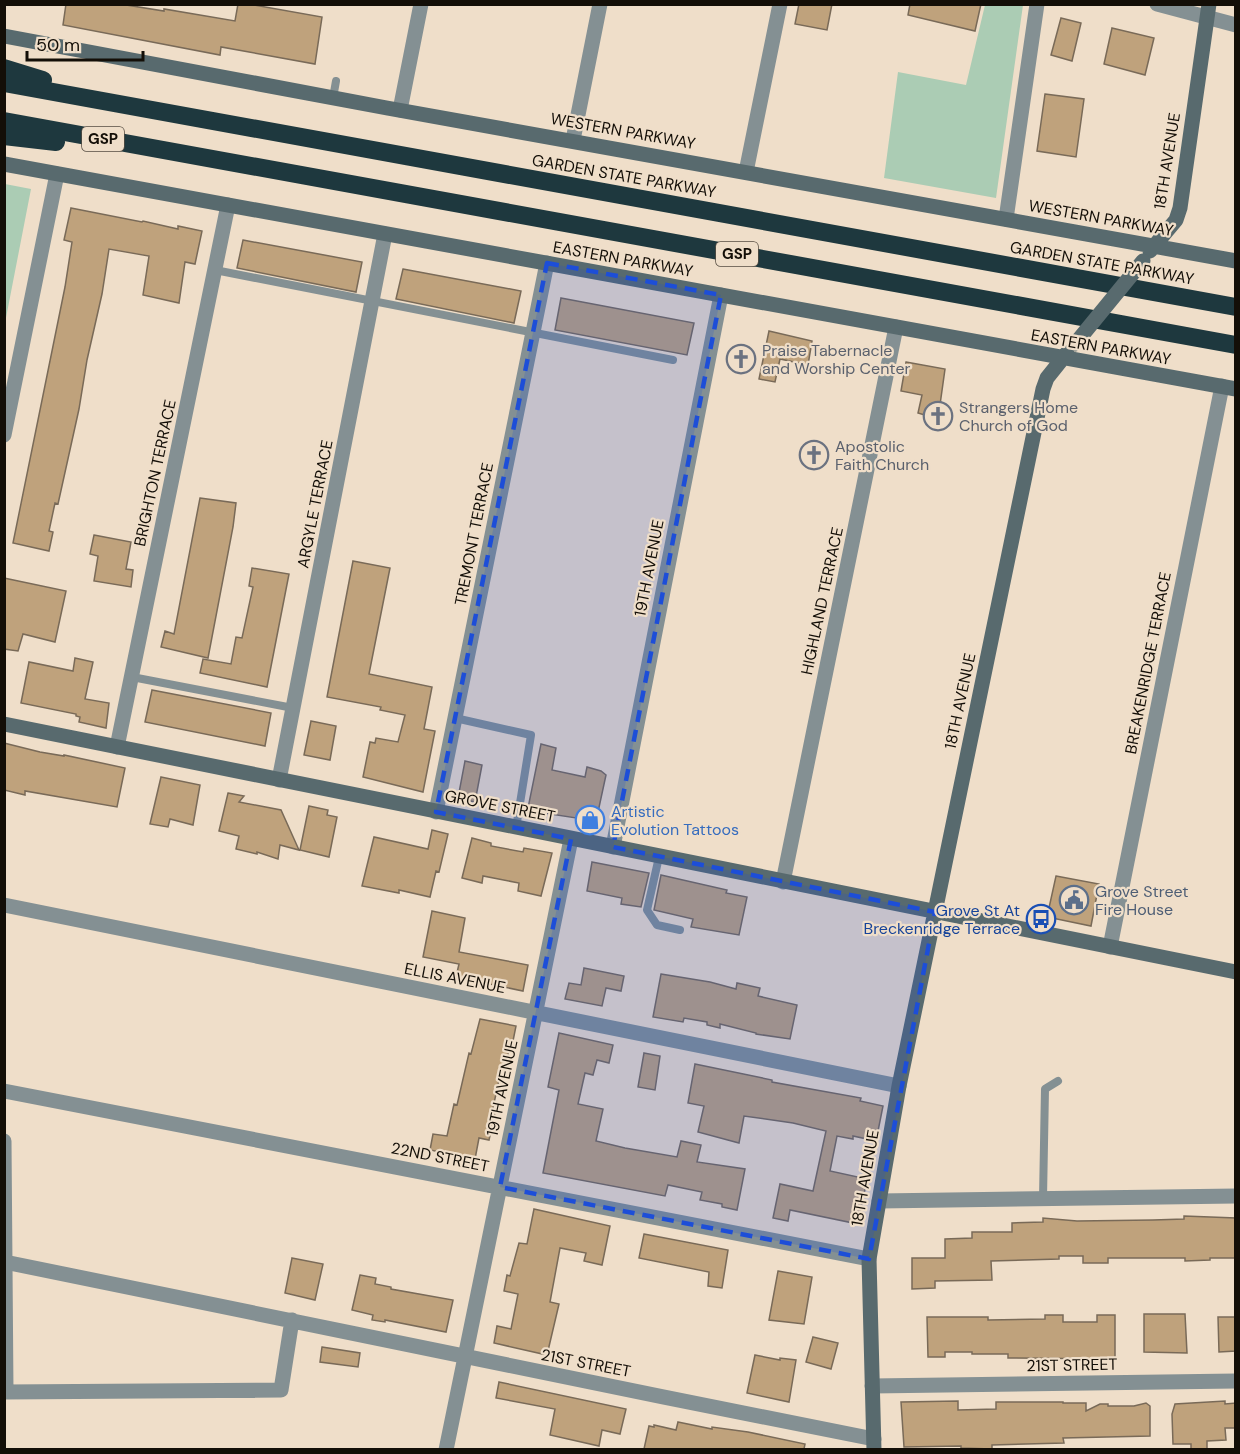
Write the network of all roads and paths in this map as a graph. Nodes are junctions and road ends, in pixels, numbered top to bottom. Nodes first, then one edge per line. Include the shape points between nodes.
1 (421, 4) edge
2 (600, 4) edge
3 (780, 4) edge
4 (1037, 4) edge
5 (1157, 4) edge
6 (1208, 11) edge
7 (1236, 25) edge
8 (4, 36) edge
9 (4, 68) edge
10 (336, 81) dead end
11 (4, 83) edge
12 (333, 98) junction
13 (122, 104) junction
14 (400, 110) junction
15 (4, 121) edge
16 (4, 136) edge
17 (573, 140) junction
18 (201, 158) junction
19 (4, 164) edge
20 (746, 172) junction
21 (57, 174) junction
22 (228, 205) junction
23 (1006, 219) junction
24 (385, 234) junction
25 (1154, 246) junction
26 (1236, 261) edge
27 (547, 263) junction
28 (215, 270) junction
29 (721, 295) junction
30 (372, 301) junction
31 (1236, 307) edge
32 (896, 327) junction
33 (526, 332) junction
34 (1236, 345) edge
35 (1062, 359) junction
36 (673, 360) dead end
37 (10, 381) edge
38 (1229, 388) edge
39 (4, 435) edge
40 (132, 677) junction
41 (293, 708) junction
42 (455, 718) junction
43 (4, 724) edge
44 (117, 747) junction
45 (279, 780) junction
46 (436, 812) junction
47 (516, 828) junction
48 (571, 839) junction
49 (613, 847) junction
50 (659, 856) junction
51 (783, 882) junction
52 (4, 905) edge
53 (935, 912) junction
54 (680, 930) dead end
55 (1110, 947) junction
56 (1236, 972) edge
57 (536, 1013) junction
58 (1058, 1081) dead end
59 (899, 1086) junction
60 (4, 1091) edge
61 (4, 1141) edge
62 (500, 1187) junction
63 (1236, 1196) edge
64 (1043, 1198) junction
65 (879, 1201) junction
66 (869, 1259) junction
67 (5, 1262) edge
68 (292, 1320) junction
69 (465, 1358) junction
70 (1236, 1381) edge
71 (872, 1386) junction
72 (5, 1392) edge
73 (874, 1444) edge
74 (447, 1449) edge

1 - 14 street
2 - 17 street
3 - 20 street
4 - 23 street
5 - 6 street
6 - 7 street
6 - 25 main road, 18TH AVENUE via 1180,208 1176,220
8 - 12 main road, WESTERN PARKWAY
9 - 13 highway
10 - 12 lane
11 - 13 highway, GARDEN STATE PARKWAY / GSP
12 - 14 main road, WESTERN PARKWAY
13 - 31 highway, GARDEN STATE PARKWAY / GSP
14 - 17 main road, WESTERN PARKWAY
15 - 18 highway, GSP
16 - 18 highway
17 - 20 main road, WESTERN PARKWAY
18 - 34 highway, GSP
19 - 21 main road, EASTERN PARKWAY
20 - 23 main road, WESTERN PARKWAY
21 - 22 main road, EASTERN PARKWAY
21 - 37 street
22 - 24 main road, EASTERN PARKWAY
22 - 28 street, BRIGHTON TERRACE
23 - 25 main road, WESTERN PARKWAY
24 - 27 main road, EASTERN PARKWAY
24 - 30 street, ARGYLE TERRACE
25 - 26 main road, WESTERN PARKWAY
25 - 35 main road, 18TH AVENUE, bridge
27 - 29 main road, EASTERN PARKWAY
27 - 33 street, TREMONT TERRACE
28 - 30 lane
28 - 40 street, BRIGHTON TERRACE
29 - 32 main road, EASTERN PARKWAY
29 - 49 street, 19TH AVENUE
30 - 33 lane
30 - 41 street, ARGYLE TERRACE
32 - 35 main road, EASTERN PARKWAY
32 - 51 street, HIGHLAND TERRACE
33 - 36 lane
33 - 42 street, TREMONT TERRACE
35 - 38 main road, EASTERN PARKWAY
35 - 53 main road, 18TH AVENUE via 1043,389
37 - 39 street
38 - 55 street, BREAKENRIDGE TERRACE
40 - 41 lane
40 - 44 street, BRIGHTON TERRACE
41 - 45 street, ARGYLE TERRACE
42 - 46 street, TREMONT TERRACE
42 - 47 lane via 531,735
43 - 44 main road, GROVE STREET
44 - 45 main road, GROVE STREET
45 - 46 main road, GROVE STREET
46 - 47 main road, GROVE STREET
47 - 48 main road, GROVE STREET
48 - 49 main road, GROVE STREET
48 - 57 street, 19TH AVENUE
49 - 50 main road, GROVE STREET
50 - 51 main road, GROVE STREET
50 - 54 lane via 647,910 657,925
51 - 53 main road, GROVE STREET
52 - 57 street, ELLIS AVENUE
53 - 55 main road, GROVE STREET
53 - 59 main road, 18TH AVENUE
55 - 56 main road, GROVE STREET
57 - 59 street, ELLIS AVENUE
57 - 62 street, 19TH AVENUE
58 - 64 lane via 1045,1089
59 - 65 main road, 18TH AVENUE
60 - 62 street, 22ND STREET
61 - 67 street
62 - 66 street, 22ND STREET
62 - 69 street, 19TH AVENUE
63 - 64 street
64 - 65 street
65 - 66 main road, 18TH AVENUE
66 - 71 main road, 18TH AVENUE
67 - 68 street, 21ST STREET
67 - 72 street
68 - 69 street, 21ST STREET
68 - 72 street via 281,1390
69 - 73 street, 21ST STREET
69 - 74 street, 19TH AVENUE
70 - 71 street, 21ST STREET
71 - 73 main road, 18TH AVENUE

